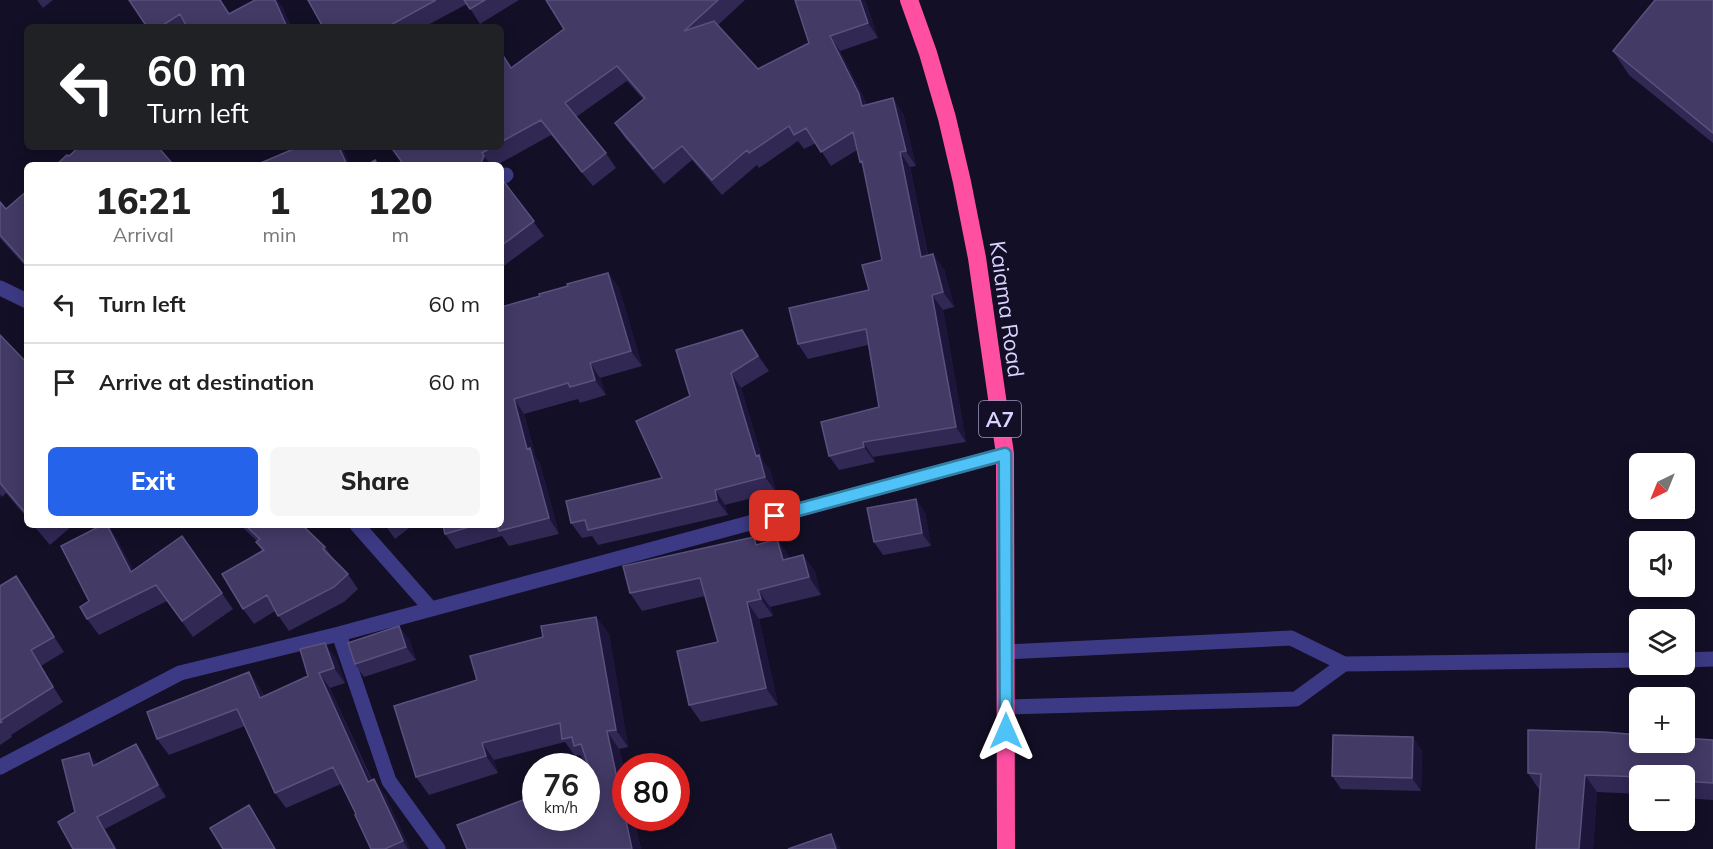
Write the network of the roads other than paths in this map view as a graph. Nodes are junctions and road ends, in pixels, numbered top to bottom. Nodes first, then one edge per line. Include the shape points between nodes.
1 (909, 0) edge
2 (0, 288) edge
3 (24, 300) edge
4 (1005, 454) junction
5 (360, 528) edge
6 (431, 609) junction
7 (339, 634) junction
8 (1005, 652) junction
9 (1629, 660) edge
10 (1695, 660) edge
11 (1713, 660) edge
12 (1344, 664) junction
13 (1006, 707) junction
14 (0, 767) edge
15 (438, 849) edge
16 (1006, 849) edge

1 - 4 highway, Kaiama Road / A7 via 928,53 962,182
2 - 3 street
4 - 6 street
4 - 8 highway, Kaiama Road / A7
5 - 6 street
6 - 7 street
7 - 14 street via 180,673
7 - 15 street via 390,781
8 - 12 street via 1291,638
8 - 13 highway, Kaiama Road / A7
9 - 12 street
10 - 11 street
12 - 13 street via 1296,699
13 - 16 highway, Kaiama Road / A7

